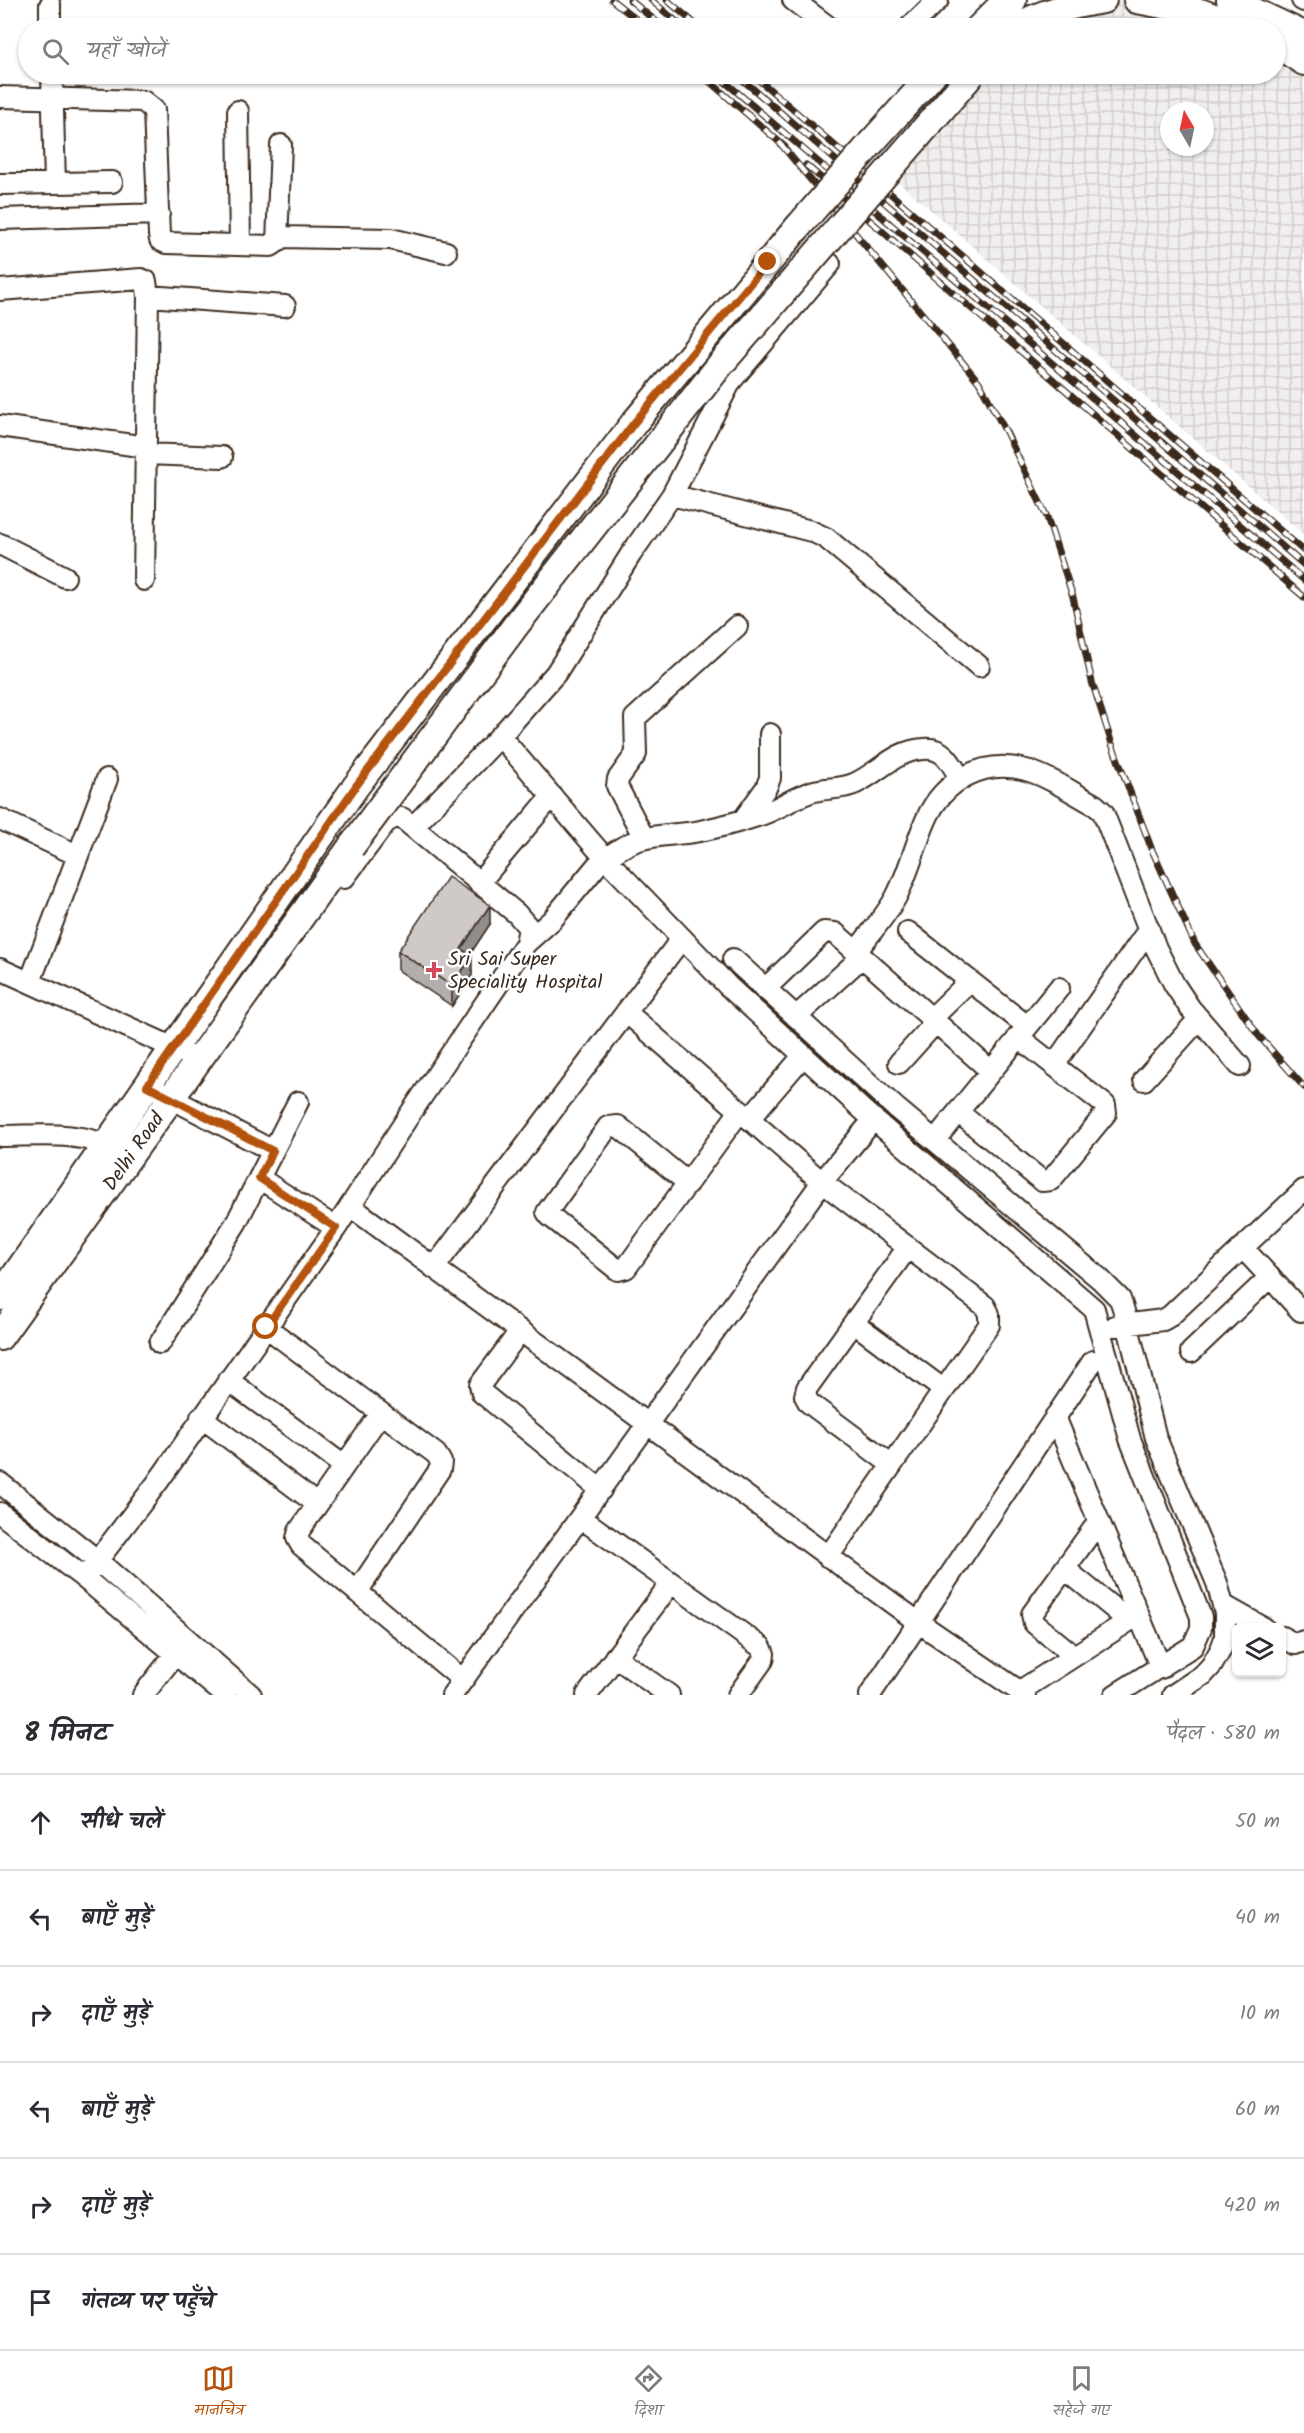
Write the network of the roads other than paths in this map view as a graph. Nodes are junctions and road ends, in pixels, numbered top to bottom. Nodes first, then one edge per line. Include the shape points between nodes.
1 (793, 0) edge
2 (938, 0) edge
3 (1013, 0) edge
4 (1103, 0) edge
5 (1137, 0) edge
6 (1230, 0) edge
7 (50, 5) dead end
8 (50, 18) edge
9 (817, 18) edge
10 (919, 18) edge
11 (989, 18) edge
12 (1037, 18) edge
13 (1216, 18) edge
14 (1256, 18) edge
15 (52, 84) edge
16 (924, 84) edge
17 (963, 84) edge
18 (0, 97) edge
19 (53, 98) junction
20 (238, 111) dead end
21 (281, 145) dead end
22 (111, 182) dead end
23 (55, 183) junction
24 (0, 184) edge
25 (159, 214) junction
26 (0, 219) edge
27 (279, 237) junction
28 (240, 245) junction
29 (446, 252) dead end
30 (830, 264) dead end
31 (0, 290) edge
32 (148, 296) junction
33 (285, 306) dead end
34 (0, 426) edge
35 (146, 450) junction
36 (222, 457) dead end
37 (672, 495) junction
38 (0, 544) edge
39 (65, 577) dead end
40 (144, 580) dead end
41 (737, 626) dead end
42 (979, 666) dead end
43 (770, 734) dead end
44 (500, 736) junction
45 (960, 778) junction
46 (107, 779) dead end
47 (552, 796) junction
48 (0, 819) edge
49 (743, 820) junction
50 (413, 827) junction
51 (644, 838) junction
52 (611, 854) junction
53 (77, 855) junction
54 (479, 883) junction
55 (265, 915) junction
56 (1149, 929) junction
57 (289, 931) junction
58 (908, 932) dead end
59 (682, 938) junction
60 (526, 943) junction
61 (859, 954) junction
62 (733, 959) dead end
63 (0, 969) edge
64 (970, 981) junction
65 (30, 982) junction
66 (765, 988) junction
67 (1059, 988) dead end
68 (626, 1012) junction
69 (796, 1017) junction
70 (1199, 1019) junction
71 (934, 1020) junction
72 (1023, 1031) junction
73 (174, 1048) junction
74 (803, 1056) junction
75 (199, 1059) junction
76 (899, 1064) dead end
77 (1054, 1065) junction
78 (1240, 1066) dead end
79 (991, 1071) junction
80 (1144, 1080) dead end
81 (147, 1086) junction
82 (171, 1098) junction
83 (298, 1102) dead end
84 (873, 1107) junction
85 (958, 1112) junction
86 (744, 1115) junction
87 (0, 1137) edge
88 (935, 1140) junction
89 (106, 1144) junction
90 (273, 1151) junction
91 (129, 1157) junction
92 (259, 1178) junction
93 (822, 1182) junction
94 (688, 1183) junction
95 (1304, 1190) edge
96 (350, 1206) junction
97 (336, 1228) junction
98 (908, 1247) junction
99 (1243, 1248) junction
100 (434, 1268) junction
101 (1270, 1277) junction
102 (0, 1297) edge
103 (1301, 1311) dead end
104 (854, 1323) junction
105 (1114, 1326) junction
106 (266, 1327) junction
107 (520, 1332) junction
108 (0, 1337) edge
109 (160, 1342) dead end
110 (1191, 1352) dead end
111 (1093, 1361) dead end
112 (228, 1380) junction
113 (944, 1390) junction
114 (381, 1413) junction
115 (201, 1417) junction
116 (1055, 1417) junction
117 (648, 1426) junction
118 (892, 1465) junction
119 (344, 1466) junction
120 (0, 1483) edge
121 (602, 1490) junction
122 (317, 1504) junction
123 (0, 1513) edge
124 (580, 1518) junction
125 (1099, 1521) junction
126 (828, 1557) junction
127 (98, 1561) junction
128 (1065, 1569) junction
129 (84, 1578) junction
130 (671, 1583) junction
131 (357, 1592) junction
132 (1222, 1605) junction
133 (1133, 1618) junction
134 (918, 1622) junction
135 (1255, 1623) edge
136 (1286, 1640) edge
137 (1304, 1641) edge
138 (181, 1646) junction
139 (1074, 1656) junction
140 (615, 1657) junction
141 (1161, 1668) junction
142 (457, 1688) edge
143 (1017, 1692) edge
144 (143, 1695) edge
145 (225, 1695) edge
146 (251, 1695) edge
147 (587, 1695) edge
148 (669, 1695) edge
149 (738, 1695) edge
150 (870, 1695) edge
151 (1115, 1695) edge
152 (1173, 1695) edge

1 - 9 street
2 - 10 street
3 - 11 main road
4 - 12 main road
5 - 13 main road
6 - 14 main road
7 - 8 street
15 - 19 street
16 - 55 main road, bridge via 634,423 333,819
17 - 57 main road, Delhi Road, bridge via 720,364 516,625
18 - 19 street
19 - 23 street
19 - 25 street via 150,104 154,110
20 - 28 street
21 - 27 street
22 - 23 street
23 - 24 street
25 - 26 street
25 - 28 street via 160,240 166,243
27 - 28 street via 272,246
27 - 29 street via 391,240
30 - 37 street via 731,381
31 - 32 street via 141,279 146,281
32 - 33 street
32 - 35 street
34 - 35 street
35 - 36 street
35 - 40 street
37 - 42 street via 826,538
37 - 44 street via 556,673
38 - 39 street
41 - 51 street via 635,718 636,754 617,786
43 - 49 street via 770,778
44 - 47 street
44 - 50 street
45 - 49 street via 944,754 916,749 895,757 856,783 812,792
45 - 56 street via 996,768 1024,769 1095,805 1107,819
45 - 61 street via 931,809 898,894
46 - 53 street
47 - 52 street
47 - 54 street
48 - 53 street
49 - 51 street
50 - 54 street
50 - 57 street via 402,818 390,819 327,899
51 - 52 street
52 - 59 street
52 - 60 street
53 - 65 street
54 - 60 street via 529,928
55 - 57 street
55 - 73 main road
56 - 70 street via 1174,984
56 - 77 street
57 - 75 main road, Delhi Road
58 - 64 street
59 - 68 street
59 - 74 street
60 - 96 street
61 - 66 street via 835,933 824,932
61 - 69 street
61 - 71 street
62 - 66 street
63 - 65 street
64 - 71 street
64 - 72 street
65 - 73 street
66 - 69 street
67 - 72 street
68 - 86 street
68 - 100 street
69 - 84 street
70 - 78 street
70 - 80 street
71 - 76 street
71 - 79 street
72 - 77 street
72 - 79 street
73 - 75 street
73 - 81 main road
74 - 84 street
74 - 86 street
75 - 82 main road, Delhi Road
77 - 85 street via 1107,1109 1052,1180 1042,1181
79 - 85 street
81 - 82 street
81 - 89 main road
82 - 90 street
82 - 91 main road, Delhi Road
83 - 90 street
84 - 88 street
84 - 93 street
84 - 105 street
85 - 88 street
86 - 93 street
86 - 94 street
87 - 89 street via 71,1136
88 - 105 street via 1112,1290 1120,1299
89 - 91 street
89 - 102 main road
90 - 92 street
91 - 108 main road, Delhi Road
92 - 97 street
92 - 109 street via 236,1223
93 - 98 street
93 - 117 street
94 - 94 street via 622,1270 548,1212 612,1125
95 - 99 street
96 - 97 street
96 - 100 street
97 - 106 street
98 - 104 street
98 - 113 street via 985,1306 989,1314 989,1325
99 - 101 street
99 - 105 street via 1170,1316
100 - 107 street
101 - 103 street
101 - 110 street
104 - 113 street
104 - 118 street via 805,1396
105 - 132 street via 1217,1583
105 - 141 street via 1130,1439 1201,1617 1193,1646
106 - 112 street
106 - 114 street
107 - 117 street
107 - 121 street via 480,1385 482,1393
111 - 116 street
112 - 115 street
112 - 119 street
113 - 118 street
114 - 119 street
114 - 131 street via 436,1454 441,1462
115 - 122 street
115 - 127 street
116 - 125 street
116 - 134 street
117 - 121 street
117 - 126 street
118 - 126 street
119 - 122 street
120 - 127 street
121 - 124 street
122 - 131 street via 297,1538
123 - 129 street
124 - 130 street
124 - 142 street
125 - 128 street
125 - 133 street
126 - 134 street
127 - 129 street
127 - 138 street
128 - 133 street
128 - 139 street via 1032,1618
129 - 138 street
130 - 140 street
130 - 149 street via 761,1647 763,1660
131 - 142 street
132 - 135 street
132 - 152 street via 1225,1638 1221,1649 1203,1675
133 - 139 street
133 - 141 street
134 - 143 street
134 - 150 street
136 - 137 street via 1295,1644
138 - 144 street
138 - 145 street
138 - 146 street
139 - 143 street
140 - 147 street
140 - 148 street
141 - 151 street

